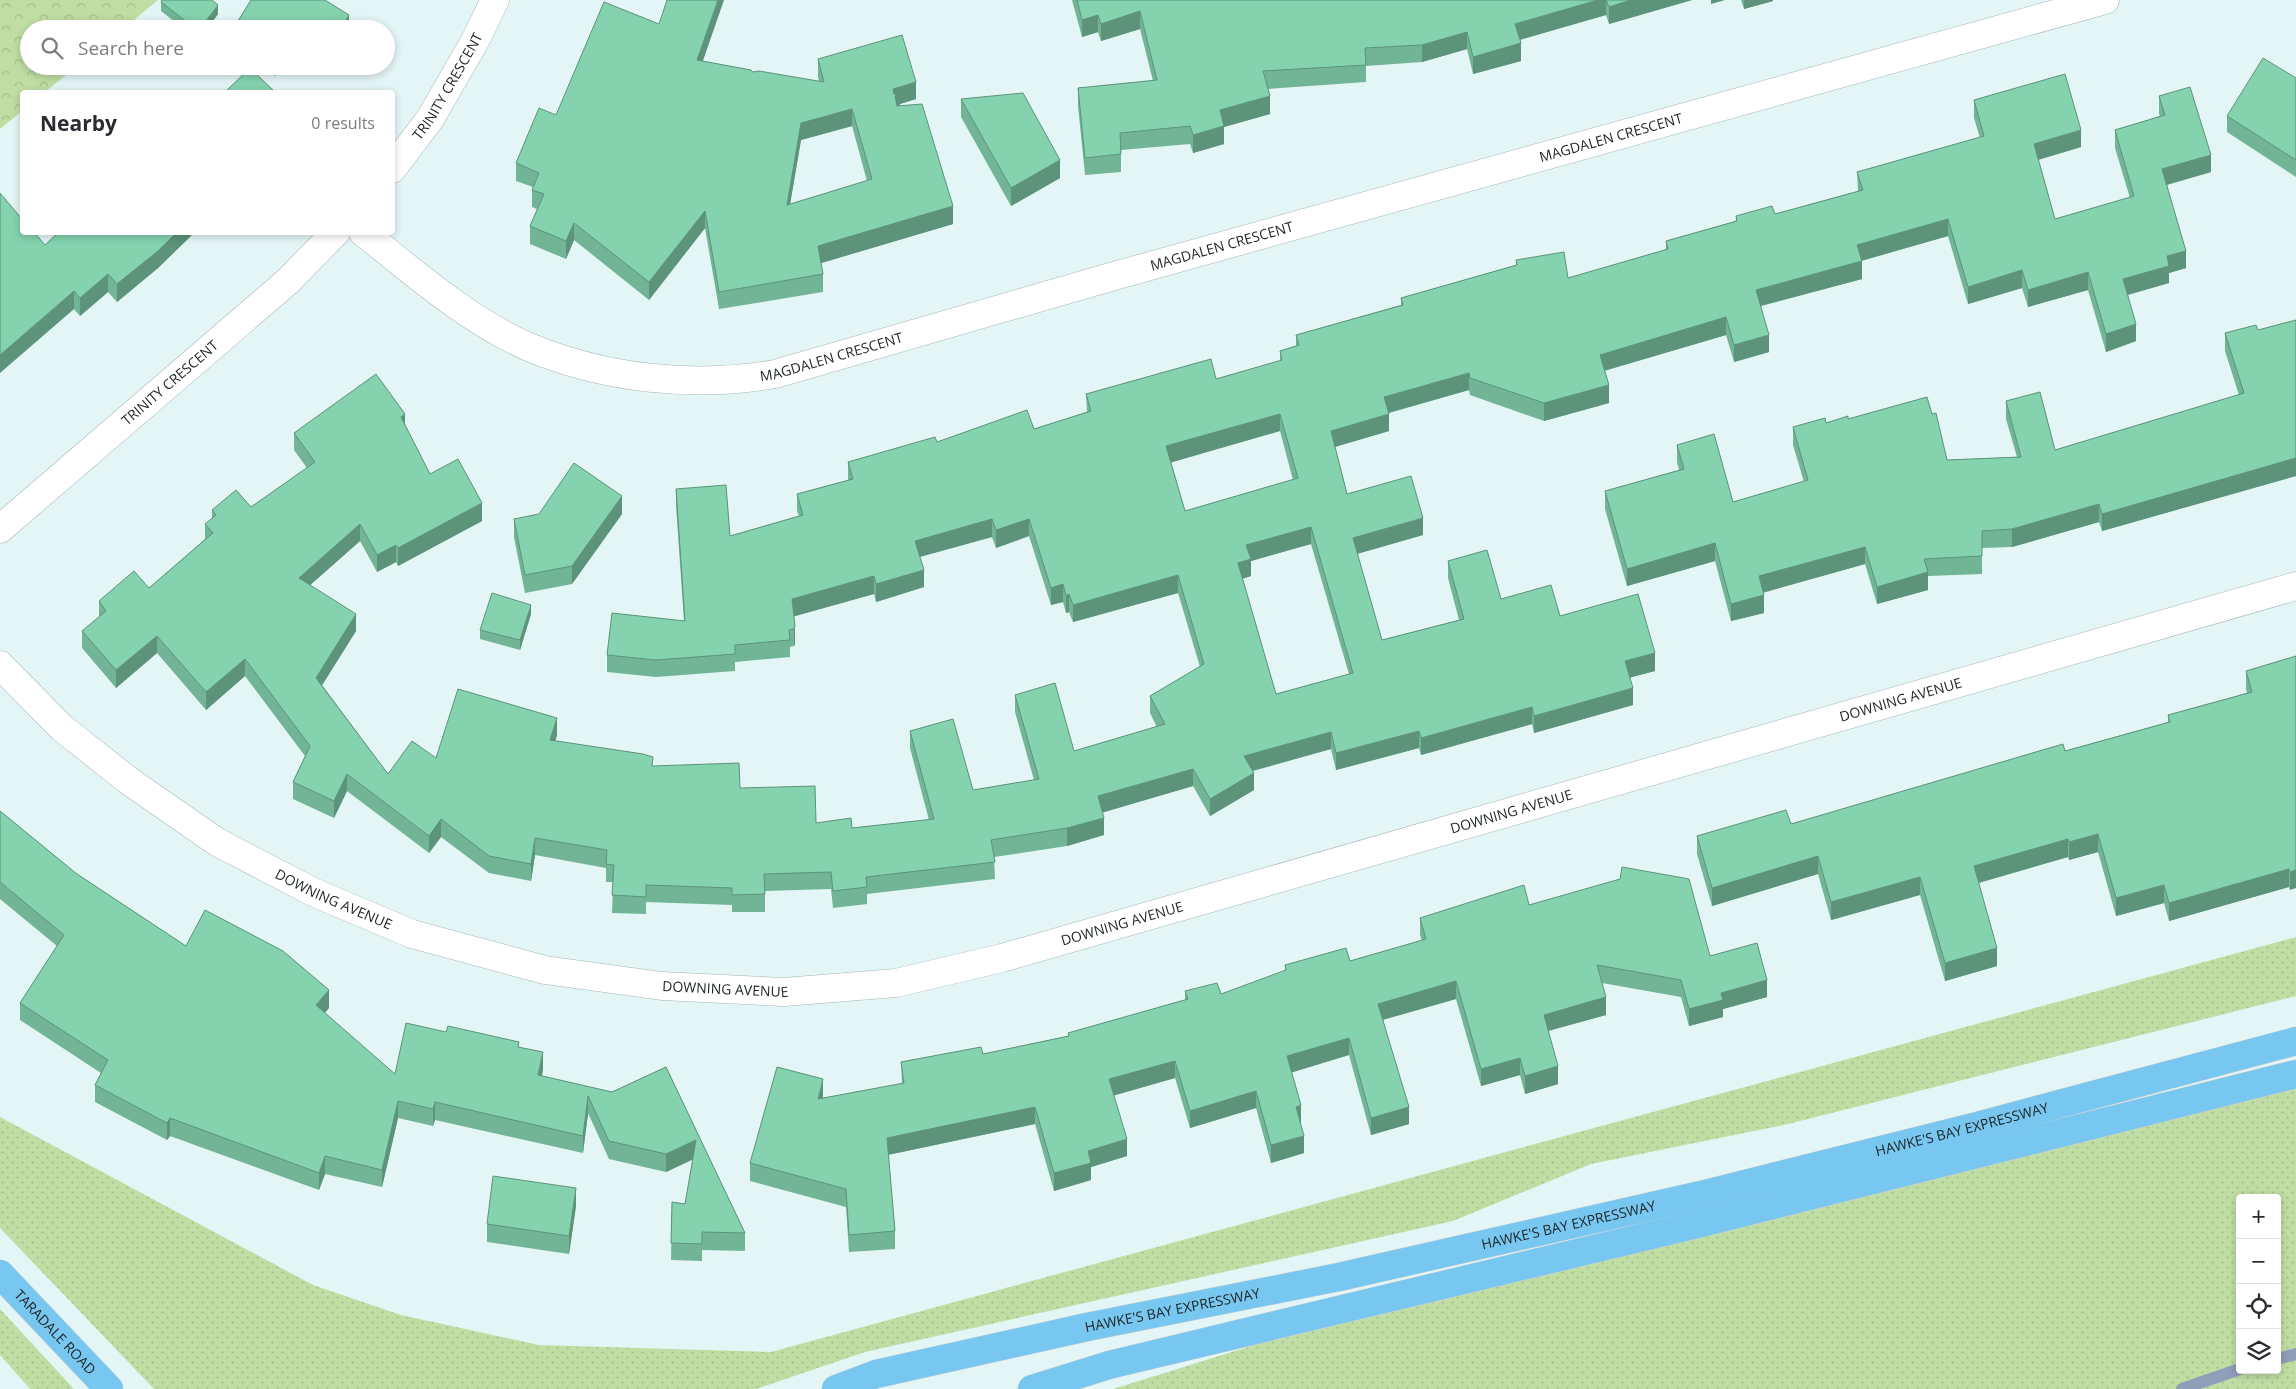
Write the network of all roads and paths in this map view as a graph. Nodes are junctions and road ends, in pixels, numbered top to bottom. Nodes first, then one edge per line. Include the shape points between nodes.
1 (495, 0) edge
2 (2104, 0) edge
3 (395, 164) edge
4 (333, 235) edge
5 (367, 235) edge
6 (0, 529) edge
7 (2296, 586) edge
8 (0, 665) edge
9 (2296, 1041) edge
10 (2296, 1074) edge
11 (0, 1274) edge
12 (109, 1389) edge
13 (836, 1389) edge
14 (1032, 1389) edge

1 - 3 street, TRINITY CRESCENT via 430,119
2 - 5 street, MAGDALEN CRESCENT via 1114,276 775,374 747,379 677,380 630,375 528,347 479,319
4 - 6 street, TRINITY CRESCENT via 287,282
7 - 8 street, DOWNING AVENUE via 1002,958 896,983 784,992 662,986 545,970 403,930 312,892 217,842 129,781 62,728
9 - 13 highway, HAWKE'S BAY EXPRESSWAY via 1701,1195 1339,1277 1068,1331 876,1374
10 - 14 highway, HAWKE'S BAY EXPRESSWAY via 1694,1225 1109,1365
11 - 12 highway, TARADALE ROAD

